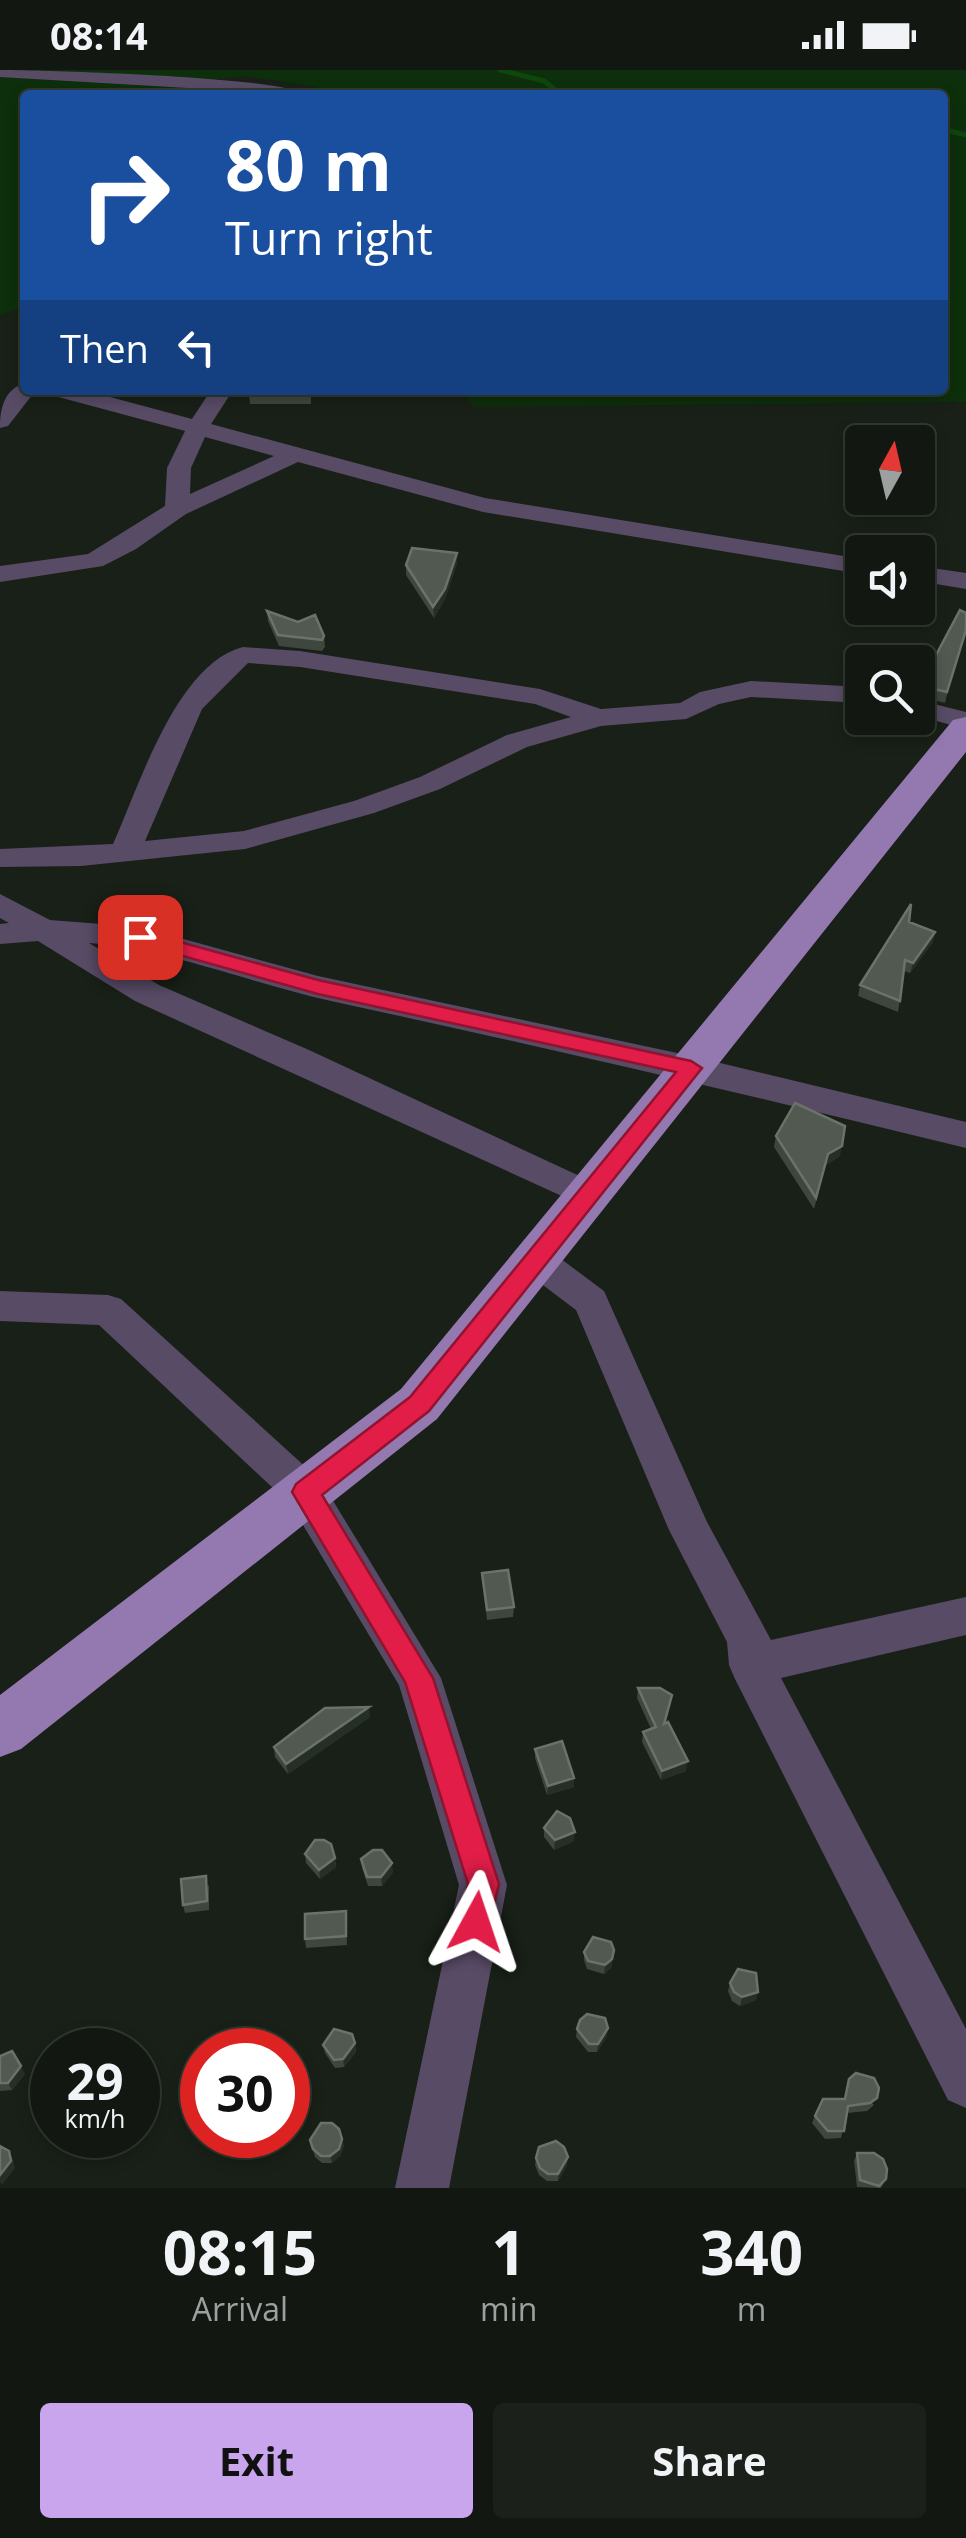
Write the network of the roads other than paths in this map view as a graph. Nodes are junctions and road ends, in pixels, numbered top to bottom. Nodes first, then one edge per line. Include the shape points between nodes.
1 (0, 72) edge
2 (245, 90) edge
3 (21, 395) edge
4 (79, 395) edge
5 (219, 395) edge
6 (0, 421) edge
7 (198, 425) junction
8 (299, 453) junction
9 (177, 509) junction
10 (845, 565) edge
11 (0, 574) edge
12 (935, 576) edge
13 (966, 581) edge
14 (845, 694) edge
15 (935, 714) edge
16 (600, 718) junction
17 (966, 724) edge
18 (126, 850) junction
19 (0, 858) edge
20 (0, 904) edge
21 (46, 930) junction
22 (0, 934) edge
23 (691, 1068) junction
24 (966, 1135) edge
25 (588, 1195) junction
26 (536, 1260) junction
27 (0, 1306) edge
28 (306, 1492) junction
29 (966, 1616) edge
30 (751, 1665) junction
31 (0, 1730) edge
32 (966, 2082) edge
33 (422, 2188) edge

1 - 2 street
3 - 6 street
4 - 7 street
5 - 7 street
7 - 8 street
7 - 9 street via 178,468
8 - 9 street
8 - 10 street via 483,505
9 - 11 street via 94,561
12 - 13 street
14 - 16 street via 751,689 686,711
15 - 17 street
16 - 18 street via 517,741 364,807 245,840
16 - 18 street via 540,697 243,655 189,706
17 - 23 main road
18 - 19 street
20 - 21 street
21 - 22 street
21 - 23 street via 140,937 318,987
21 - 25 street via 146,994
23 - 24 street
23 - 25 main road
25 - 26 main road
26 - 28 main road via 420,1404
26 - 30 street via 591,1301 690,1530 748,1640
27 - 28 street via 108,1310
28 - 31 main road
28 - 33 street via 418,1678 483,1884
29 - 30 street
30 - 32 street

